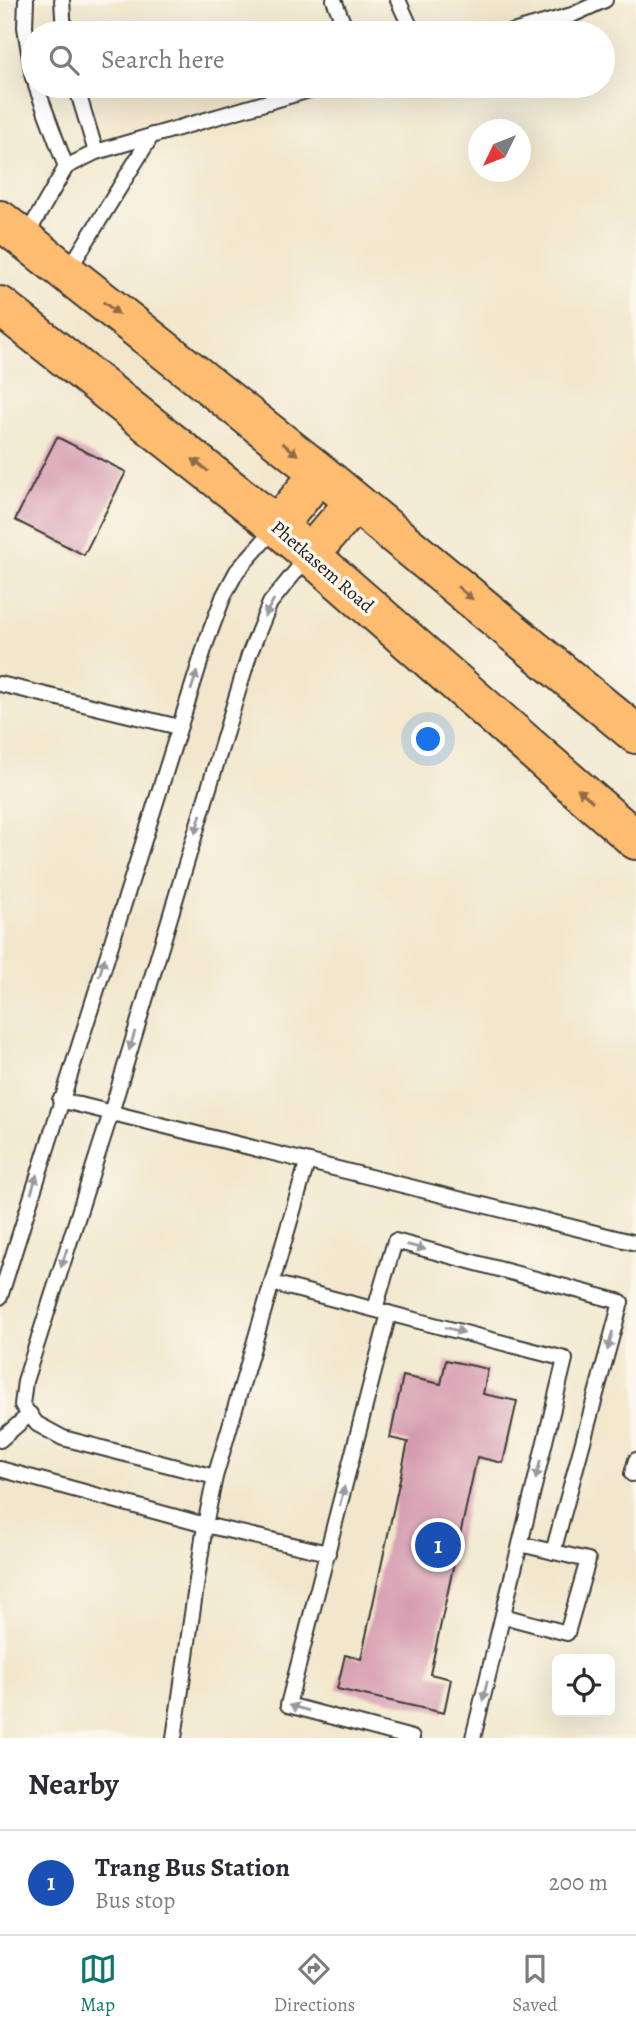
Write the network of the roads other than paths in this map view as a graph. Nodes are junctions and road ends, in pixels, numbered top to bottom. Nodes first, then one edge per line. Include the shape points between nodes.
1 (26, 0) edge
2 (62, 0) edge
3 (334, 0) edge
4 (398, 0) edge
5 (605, 0) edge
6 (25, 21) edge
7 (63, 21) edge
8 (342, 21) edge
9 (408, 21) edge
10 (551, 21) edge
11 (40, 98) edge
12 (80, 98) edge
13 (281, 98) edge
14 (152, 135) junction
15 (96, 152) junction
16 (66, 167) junction
17 (12, 230) edge
18 (67, 273) junction
19 (0, 306) edge
20 (320, 473) junction
21 (355, 502) junction
22 (277, 526) junction
23 (310, 554) junction
24 (0, 684) edge
25 (631, 724) edge
26 (179, 727) junction
27 (636, 840) edge
28 (60, 1100) junction
29 (111, 1113) junction
30 (307, 1163) junction
31 (636, 1243) edge
32 (272, 1283) junction
33 (0, 1297) edge
34 (382, 1311) junction
35 (30, 1414) junction
36 (0, 1440) edge
37 (0, 1469) edge
38 (215, 1477) junction
39 (205, 1525) junction
40 (520, 1544) junction
41 (553, 1552) junction
42 (328, 1553) junction
43 (503, 1616) junction
44 (174, 1738) edge
45 (412, 1738) edge
46 (473, 1738) edge

1 - 6 lane
2 - 7 lane
3 - 8 lane
4 - 9 lane
5 - 10 lane
11 - 16 lane
12 - 15 lane
13 - 14 lane
14 - 15 lane
14 - 18 lane
15 - 16 lane
16 - 17 lane
17 - 18 main road
18 -> 20 main road
22 -> 19 main road, Phetkasem Road
20 - 21 main road
20 - 22 main road
21 - 23 main road
21 -> 25 main road
22 - 23 main road, Phetkasem Road
26 -> 22 lane via 223,595 237,571
27 -> 23 main road, Phetkasem Road
23 -> 29 lane via 270,603 253,645
24 - 26 lane
28 -> 26 lane
28 - 29 lane
33 -> 28 lane
29 - 30 lane
29 -> 35 lane via 25,1381 22,1405
30 - 31 lane
30 - 32 lane
32 - 34 lane
32 - 38 lane
34 -> 40 lane via 565,1359
34 -> 41 lane via 396,1241 621,1302
42 -> 34 lane
35 - 36 lane
35 - 38 lane via 37,1424 63,1438
37 - 39 lane
38 - 39 lane
39 - 42 lane
39 - 44 lane
40 - 41 lane
40 - 43 lane
41 - 43 lane via 588,1560 567,1633
45 -> 42 lane via 288,1705
43 -> 46 lane

